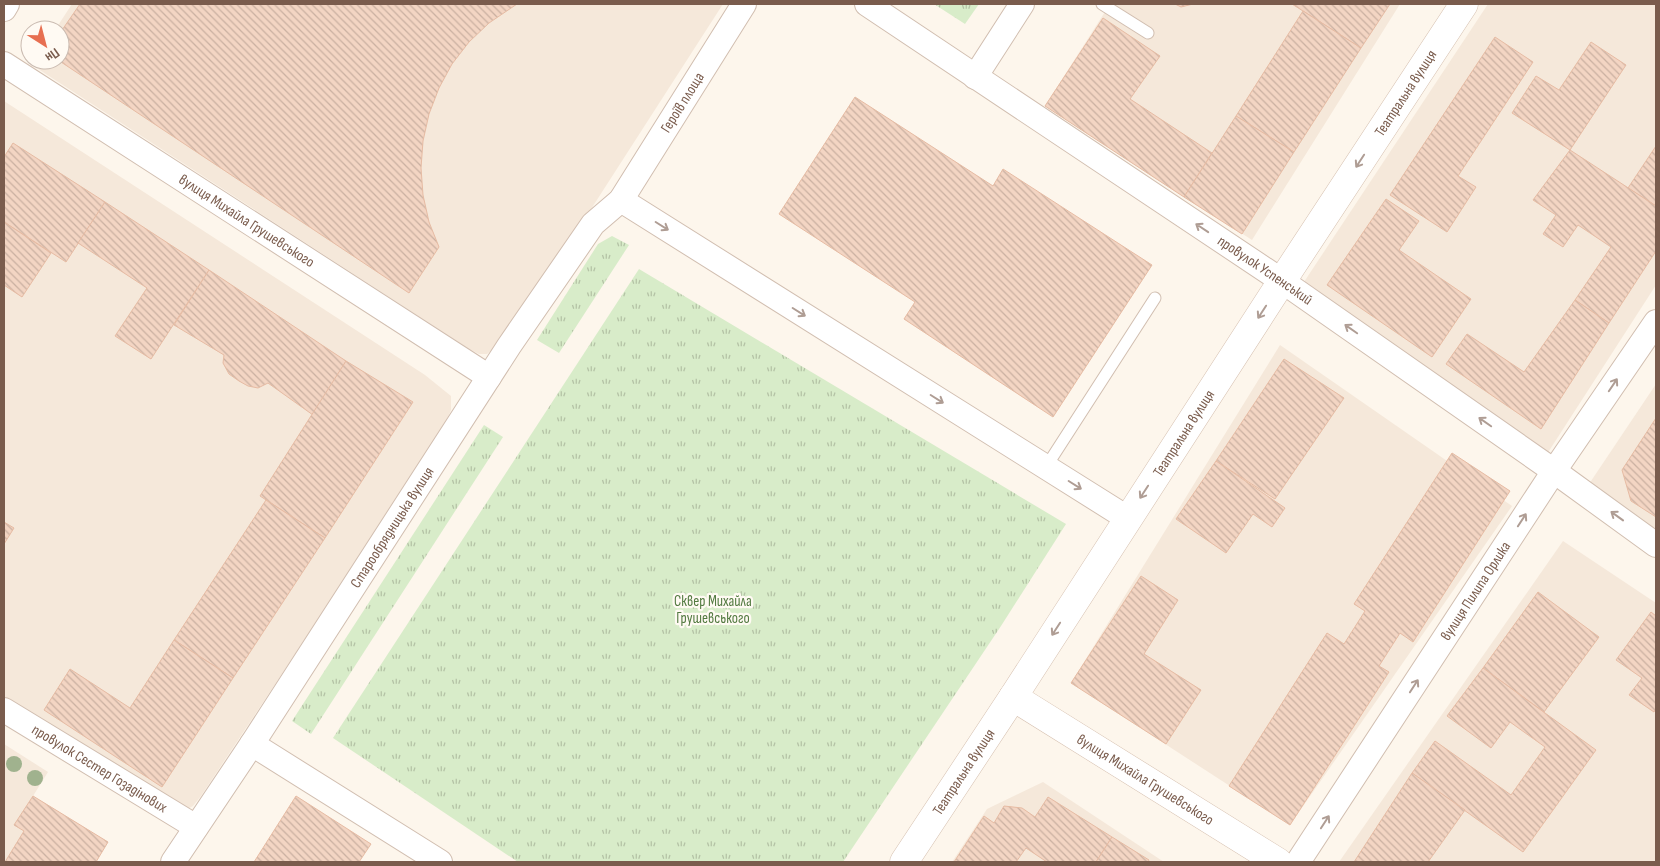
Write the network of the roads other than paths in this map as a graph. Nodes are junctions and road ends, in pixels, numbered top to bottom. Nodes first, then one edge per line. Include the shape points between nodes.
1 (8, 4) edge
2 (744, 4) edge
3 (866, 4) edge
4 (1022, 4) edge
5 (1102, 4) edge
6 (1464, 4) edge
7 (4, 10) edge
8 (1148, 33) dead end
9 (4, 64) edge
10 (975, 77) junction
11 (621, 200) junction
12 (1282, 281) junction
13 (1155, 298) dead end
14 (1656, 322) edge
15 (489, 377) junction
16 (1046, 467) junction
17 (1554, 471) junction
18 (1127, 518) junction
19 (1656, 545) edge
20 (1013, 696) junction
21 (4, 710) edge
22 (252, 744) junction
23 (196, 828) junction
24 (173, 862) edge
25 (440, 862) edge
26 (904, 862) edge
27 (1278, 862) edge
28 (1298, 862) edge

1 - 7 street
2 - 11 street, Героїв площа
3 - 10 street, провулок Успенський
4 - 10 street
5 - 8 lane
6 -> 12 street, Театральна вулиця
9 - 15 street, вулиця Михайла Грушевського
12 -> 10 street, провулок Успенський
11 - 15 street, Старообрядницька вулиця via 593,224
11 -> 16 street
17 -> 12 street, провулок Успенський
12 -> 18 street, Театральна вулиця
13 - 16 lane
17 -> 14 street, вулиця Пилипа Орлика
15 - 22 street, Старообрядницька вулиця
16 -> 18 street
19 -> 17 street, провулок Успенський
28 -> 17 street, вулиця Пилипа Орлика
18 -> 20 street, Театральна вулиця
20 - 26 street, Театральна вулиця
20 - 27 street, вулиця Михайла Грушевського
21 - 23 street, провулок Сестер Гозадінових
22 - 23 street, Старообрядницька вулиця
22 - 25 street
23 - 24 street, Старообрядницька вулиця

